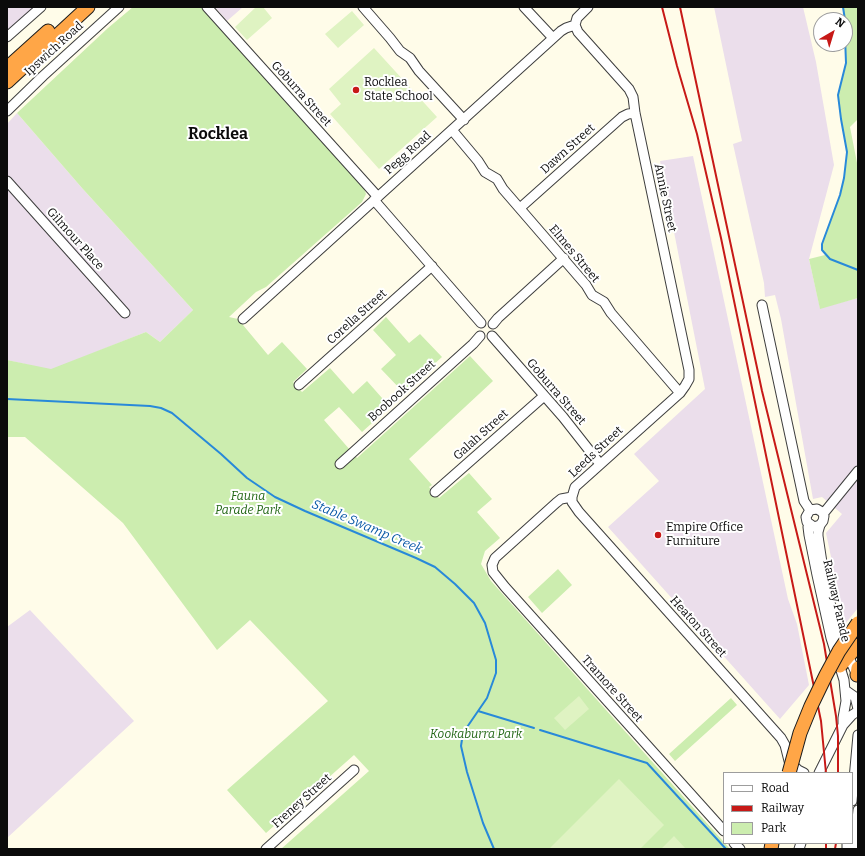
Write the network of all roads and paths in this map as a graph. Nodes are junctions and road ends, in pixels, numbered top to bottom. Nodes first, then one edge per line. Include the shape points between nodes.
1 (40, 7) edge
2 (75, 7) edge
3 (88, 7) edge
4 (119, 7) edge
5 (207, 7) edge
6 (363, 7) edge
7 (524, 7) edge
8 (588, 7) edge
9 (575, 25) junction
10 (7, 37) edge
11 (553, 38) junction
12 (7, 68) edge
13 (7, 82) edge
14 (7, 111) edge
15 (635, 113) junction
16 (464, 120) junction
17 (452, 130) junction
18 (7, 181) edge
19 (376, 198) junction
20 (520, 208) junction
21 (564, 258) junction
22 (432, 266) junction
23 (762, 305) dead end
24 (125, 313) dead end
25 (243, 319) dead end
26 (481, 323) junction
27 (493, 324) junction
28 (480, 336) junction
29 (492, 336) junction
30 (299, 385) dead end
31 (680, 393) junction
32 (544, 396) junction
33 (340, 464) dead end
34 (600, 464) junction
35 (858, 471) edge
36 (435, 492) dead end
37 (572, 497) junction
38 (810, 510) junction
39 (823, 514) junction
40 (809, 524) junction
41 (820, 525) junction
42 (495, 558) joint
43 (858, 623) edge
44 (858, 637) edge
45 (858, 645) edge
46 (853, 666) edge
47 (844, 690) junction
48 (858, 710) edge
49 (843, 725) junction
50 (858, 735) edge
51 (354, 770) dead end
52 (789, 772) edge
53 (797, 772) edge
54 (802, 772) edge
55 (820, 772) edge
56 (853, 790) edge
57 (858, 810) edge
58 (723, 830) edge
59 (266, 849) edge
60 (854, 849) edge

1 - 10 street
2 - 12 highway
3 - 13 highway
4 - 14 street, Ipswich Road
5 - 19 street, Goburra Street
6 - 16 street via 398,50 409,56 419,71
7 - 11 street
8 - 9 street, Pegg Road via 577,18
9 - 11 street, Pegg Road via 564,29
9 - 15 street, Annie Street via 578,32 632,93
11 - 16 street, Pegg Road
15 - 20 street, Dawn Street via 622,117
15 - 31 street, Annie Street via 689,370 689,379
16 - 17 street, Pegg Road
17 - 19 street, Pegg Road
17 - 20 street, Elmes Street via 485,172 495,178
18 - 24 street, Gilmour Place
19 - 22 street, Goburra Street
19 - 25 street, Pegg Road
20 - 21 street, Elmes Street
21 - 27 street
21 - 31 street, Elmes Street via 592,294 604,302
22 - 26 street, Goburra Street
22 - 30 street, Corella Street
23 - 38 street via 804,501
26 - 27 street via 486,321
26 - 28 street via 477,328
27 - 29 street via 495,329
28 - 29 street
28 - 33 street, Boobook Street
29 - 32 street, Goburra Street
31 - 34 street, Leeds Street
32 - 34 street, Goburra Street
32 - 36 street, Galah Street
34 - 37 street, Leeds Street via 575,487
35 - 39 street
37 - 42 street, Leeds Street via 561,499
37 - 54 street, Heaton Street via 579,512 781,738 789,760
38 - 39 street via 817,509
38 - 40 street via 806,517
39 - 41 street
40 - 41 street via 814,527
40 - 46 street, Railway Parade via 809,535 831,638
41 - 46 street, Railway Parade via 818,536 830,605 837,632
42 - 58 street, Tramore Street via 492,565 496,577
43 - 52 highway, bridge via 839,651 811,706 800,733
44 - 53 highway via 832,678 817,710
45 - 46 highway
46 - 47 street, Railway Parade via 844,680
47 - 48 street via 855,697
47 - 49 street, Railway Parade via 846,701
48 - 49 street
49 - 55 street, Railway Parade
50 - 56 street
51 - 59 street, Freney Street
57 - 60 street

